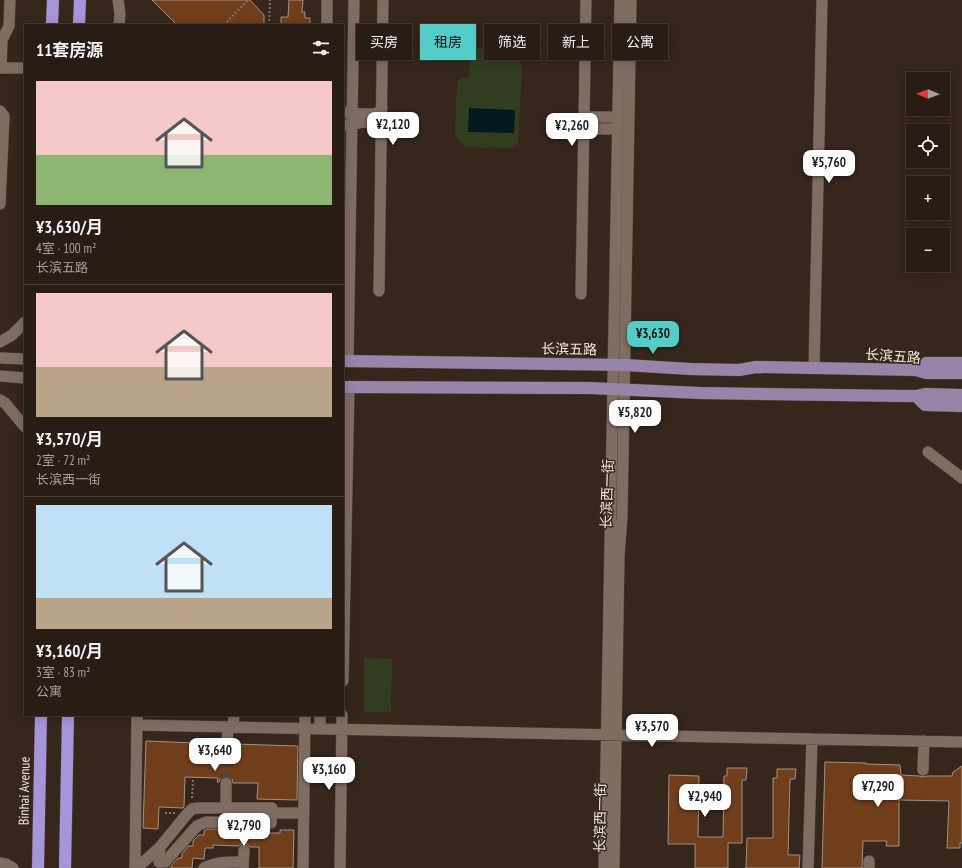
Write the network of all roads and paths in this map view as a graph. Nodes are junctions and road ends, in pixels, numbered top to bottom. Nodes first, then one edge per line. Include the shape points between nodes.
1 (10, 0) edge
2 (52, 0) edge
3 (80, 0) edge
4 (118, 0) edge
5 (248, 0) edge
6 (270, 0) edge
7 (327, 0) edge
8 (354, 0) edge
9 (383, 0) edge
10 (586, 0) edge
11 (620, 0) edge
12 (630, 0) edge
13 (822, 0) edge
14 (52, 24) edge
15 (79, 24) edge
16 (121, 24) edge
17 (225, 24) edge
18 (269, 24) edge
19 (327, 24) edge
20 (1, 40) edge
21 (0, 68) edge
22 (24, 68) edge
23 (382, 108) junction
24 (0, 111) edge
25 (348, 112) edge
26 (584, 117) junction
27 (618, 117) junction
28 (348, 125) edge
29 (382, 129) junction
30 (584, 129) junction
31 (618, 129) junction
32 (0, 204) edge
33 (379, 291) dead end
34 (581, 294) dead end
35 (24, 323) edge
36 (0, 342) edge
37 (0, 358) edge
38 (24, 358) edge
39 (346, 361) edge
40 (962, 363) edge
41 (619, 365) junction
42 (814, 368) junction
43 (916, 370) junction
44 (962, 374) edge
45 (0, 376) edge
46 (24, 378) edge
47 (346, 387) edge
48 (618, 389) junction
49 (962, 395) edge
50 (916, 396) junction
51 (0, 400) edge
52 (962, 406) edge
53 (24, 425) edge
54 (928, 452) dead end
55 (962, 478) edge
56 (345, 533) edge
57 (344, 607) edge
58 (40, 716) edge
59 (68, 716) edge
60 (234, 716) edge
61 (305, 716) edge
62 (320, 716) edge
63 (342, 716) edge
64 (137, 720) edge
65 (231, 727) junction
66 (305, 728) junction
67 (320, 729) junction
68 (342, 729) junction
69 (611, 736) junction
70 (812, 739) junction
71 (924, 741) junction
72 (962, 742) edge
73 (227, 744) tunnel mouth
74 (923, 770) dead end
75 (193, 780) dead end
76 (226, 783) tunnel mouth
77 (226, 808) junction
78 (192, 809) junction
79 (272, 813) junction
80 (304, 813) junction
81 (160, 847) junction
82 (244, 850) dead end
83 (0, 863) edge
84 (243, 865) edge
85 (14, 868) edge
86 (38, 868) edge
87 (65, 868) edge
88 (136, 868) edge
89 (204, 868) edge
90 (303, 868) edge
91 (340, 868) edge
92 (604, 868) edge
93 (614, 868) edge
94 (808, 868) edge

1 - 20 street via 9,26
2 - 14 highway
3 - 15 highway
4 - 16 street
5 - 17 path
6 - 18 path
7 - 19 street
8 - 25 street
9 - 23 street
10 - 26 street
11 - 27 street, 长滨西一街
12 - 41 street, 长滨西一街
13 - 42 street
20 - 21 street
21 - 22 street
23 - 25 street via 374,114
23 - 29 street
24 - 32 street via 4,116
25 - 28 street
26 - 27 street
26 - 30 street
27 - 31 street, 长滨西一街
28 - 29 street via 374,123
28 - 39 street
29 - 33 street
30 - 31 street
30 - 34 street
31 - 41 street, 长滨西一街
35 - 36 street
37 - 38 street
39 - 41 main road, 长滨五路
40 - 43 main road via 926,363
41 - 42 main road, 长滨五路 via 740,370 756,367
41 - 48 street, 长滨西一街
42 - 43 main road, 长滨五路
43 - 44 main road, 长滨五路 via 926,373
45 - 46 street
47 - 48 main road
47 - 56 street
48 - 50 main road
48 - 69 street, 长滨西一街
49 - 50 main road
50 - 52 main road via 925,405
51 - 53 street
54 - 55 street
56 - 57 street
58 - 86 highway, Binhai Avenue
59 - 87 highway
60 - 65 street
61 - 66 street
62 - 67 street
63 - 68 street
64 - 65 street
64 - 88 street
65 - 66 street
65 - 73 street
66 - 67 street
66 - 80 street
67 - 68 street
68 - 69 street
68 - 91 street
69 - 70 street
69 - 92 street, 长滨西一街
69 - 93 street, 长滨西一街
70 - 71 street
70 - 94 street
71 - 72 street
71 - 74 street
75 - 78 path
76 - 77 street
77 - 78 street
77 - 79 street via 272,808
78 - 81 street
79 - 80 street
79 - 81 street via 271,823 206,822 197,826 165,862 159,862
80 - 90 street
81 - 88 street
82 - 84 street
83 - 85 street
84 - 89 street via 222,862

